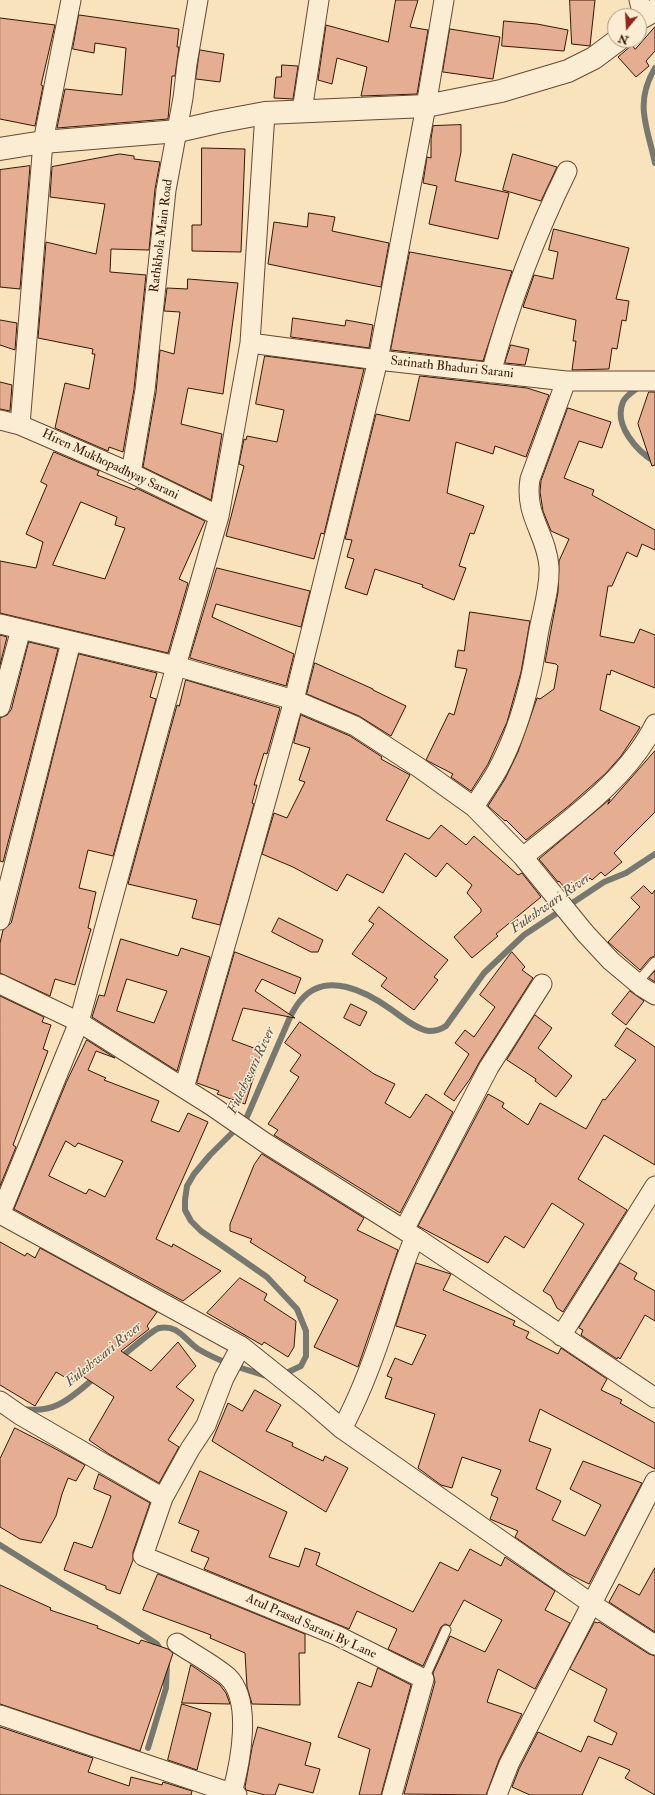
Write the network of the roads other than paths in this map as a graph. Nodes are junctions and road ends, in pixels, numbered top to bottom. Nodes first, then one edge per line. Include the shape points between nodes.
1 (71, 0) edge
2 (198, 0) edge
3 (319, 0) edge
4 (444, 0) edge
5 (607, 48) edge
6 (426, 106) junction
7 (302, 111) junction
8 (265, 113) junction
9 (178, 131) junction
10 (43, 142) junction
11 (0, 148) edge
12 (567, 171) dead end
13 (250, 343) junction
14 (378, 360) junction
15 (491, 373) junction
16 (566, 381) junction
17 (655, 381) edge
18 (0, 420) edge
19 (20, 425) junction
20 (131, 473) junction
21 (219, 516) junction
22 (0, 624) edge
23 (21, 629) junction
24 (71, 642) junction
25 (176, 666) junction
26 (294, 700) junction
27 (0, 707) edge
28 (655, 724) edge
29 (474, 807) junction
30 (523, 857) junction
31 (0, 920) edge
32 (655, 962) edge
33 (637, 983) junction
34 (0, 984) edge
35 (542, 984) dead end
36 (655, 996) edge
37 (79, 1022) junction
38 (184, 1088) junction
39 (655, 1186) edge
40 (0, 1215) edge
41 (409, 1233) junction
42 (561, 1336) junction
43 (244, 1354) junction
44 (655, 1398) edge
45 (0, 1401) edge
46 (342, 1429) junction
47 (655, 1481) edge
48 (163, 1498) junction
49 (592, 1604) junction
50 (446, 1630) dead end
51 (176, 1643) dead end
52 (655, 1645) edge
53 (424, 1679) junction
54 (0, 1715) edge
55 (234, 1794) edge
56 (392, 1795) edge
57 (497, 1795) edge

1 - 10 street
2 - 9 street, Rathkhola Main Road
3 - 7 street
4 - 6 street
5 - 6 street via 568,71 501,92
6 - 7 street
6 - 14 street
7 - 8 street
8 - 9 street
8 - 13 street
9 - 10 street
9 - 20 street, Rathkhola Main Road via 166,190 145,390
10 - 11 street
10 - 19 street
12 - 15 street via 519,282
13 - 14 street, Satinath Bhaduri Sarani
13 - 21 street
14 - 15 street, Satinath Bhaduri Sarani
14 - 26 street
15 - 16 street, Satinath Bhaduri Sarani
16 - 17 street, Satinath Bhaduri Sarani
16 - 29 street via 530,479 528,493 534,519 547,553 549,568 548,586 530,679 523,706 506,750
18 - 19 street, Hiren Mukhopadhyay Sarani
19 - 20 street, Hiren Mukhopadhyay Sarani
20 - 21 street, Hiren Mukhopadhyay Sarani
21 - 25 street
22 - 23 street
23 - 24 street
23 - 27 street
24 - 25 street
24 - 31 street
25 - 26 street
25 - 37 street
26 - 29 street via 355,726
26 - 38 street
28 - 30 street via 628,766 592,801
29 - 30 street
30 - 33 street via 611,961
32 - 33 lane
33 - 36 street
34 - 37 street
35 - 41 street via 489,1067
37 - 38 street
37 - 40 street
38 - 41 street via 264,1142
39 - 42 street
40 - 43 street
41 - 42 street
41 - 46 street via 404,1261 380,1340 355,1404
42 - 44 street
43 - 46 street via 311,1402
43 - 48 street via 224,1378 206,1425
45 - 48 street
46 - 49 street
47 - 49 street
48 - 53 street, Atul Prasad Sarani By Lane via 142,1556 338,1636
49 - 52 street
49 - 57 street via 509,1764
50 - 53 lane
51 - 55 street via 229,1678 237,1689 241,1704 242,1749
53 - 56 street
54 - 55 street

